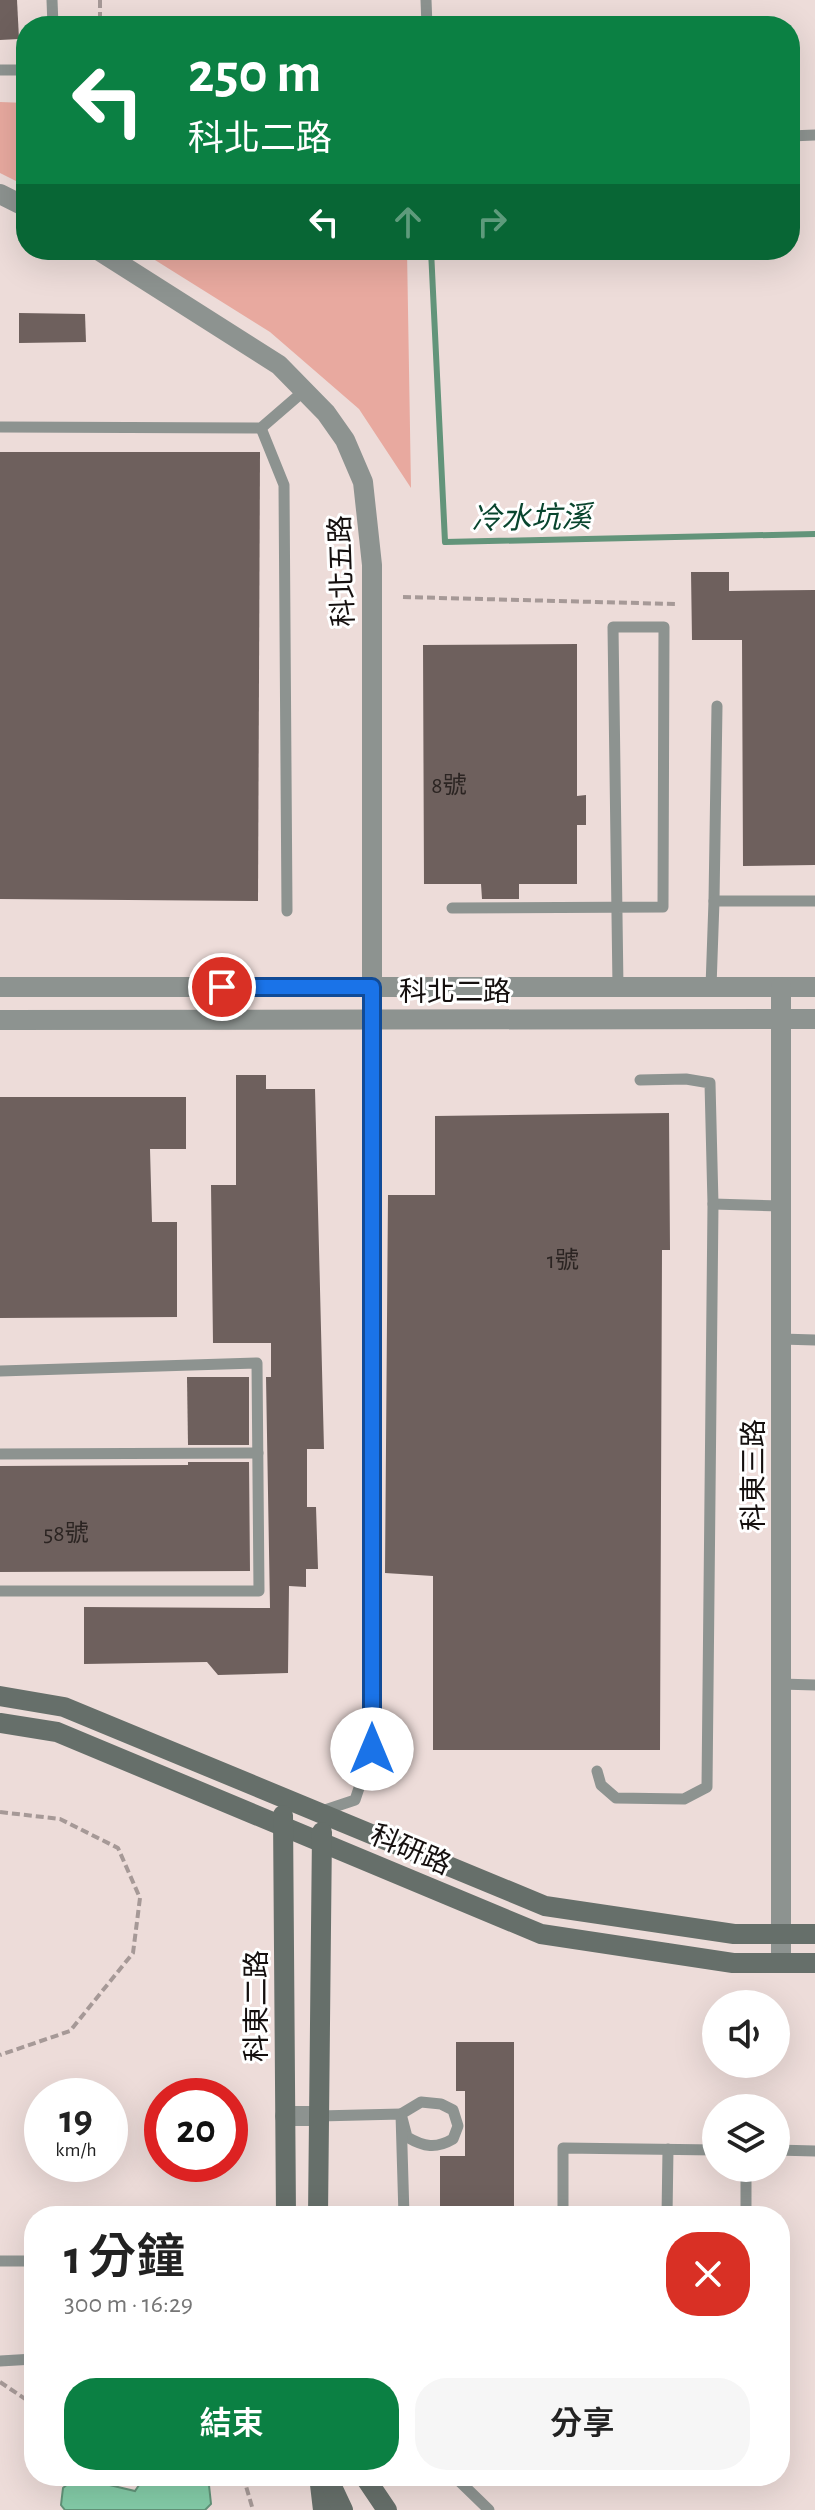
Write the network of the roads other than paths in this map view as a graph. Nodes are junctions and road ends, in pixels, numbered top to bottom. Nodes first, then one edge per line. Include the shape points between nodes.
1 (114, 260) edge
2 (306, 389) junction
3 (0, 427) edge
4 (261, 428) junction
5 (717, 706) dead end
6 (714, 901) junction
7 (815, 901) edge
8 (452, 908) dead end
9 (617, 908) junction
10 (287, 911) dead end
11 (0, 987) edge
12 (372, 987) junction
13 (618, 987) junction
14 (711, 987) junction
15 (781, 987) junction
16 (815, 987) edge
17 (372, 1019) junction
18 (781, 1019) junction
19 (815, 1019) edge
20 (0, 1020) edge
21 (640, 1080) dead end
22 (713, 1204) junction
23 (781, 1206) junction
24 (781, 1339) junction
25 (815, 1340) edge
26 (0, 1371) edge
27 (258, 1453) junction
28 (0, 1454) edge
29 (0, 1591) edge
30 (781, 1684) junction
31 (815, 1685) edge
32 (0, 1696) edge
33 (0, 1723) edge
34 (597, 1771) dead end
35 (283, 1795) junction
36 (322, 1811) junction
37 (283, 1826) junction
38 (322, 1842) junction
39 (781, 1934) junction
40 (815, 1934) edge
41 (781, 1963) junction
42 (815, 1963) edge
43 (401, 2114) junction
44 (285, 2116) junction
45 (319, 2116) junction
46 (668, 2149) junction
47 (702, 2150) edge
48 (790, 2150) edge
49 (815, 2151) edge
50 (746, 2182) edge
51 (286, 2206) edge
52 (318, 2206) edge
53 (404, 2206) edge
54 (563, 2206) edge
55 (667, 2206) edge
56 (746, 2206) edge
57 (0, 2261) edge
58 (24, 2261) edge
59 (24, 2360) edge
60 (0, 2361) edge
61 (320, 2486) edge
62 (332, 2486) edge
63 (365, 2486) edge
64 (369, 2486) edge
65 (464, 2486) edge
66 (485, 2508) edge
67 (323, 2510) edge
68 (343, 2510) edge
69 (374, 2510) edge
70 (387, 2510) edge

1 - 2 street, 科北五路 via 279,365
2 - 4 lane
2 - 12 street, 科北五路 via 345,440 363,482 370,520
3 - 4 lane
4 - 10 lane via 284,485
5 - 6 lane
6 - 7 lane
6 - 14 lane
8 - 9 lane
9 - 9 lane via 663,907 664,627 613,627
9 - 13 lane
11 - 12 street, 科北二路
12 - 13 street, 科北二路
12 - 17 street, 科北五路
13 - 14 street, 科北二路
14 - 15 street, 科北二路
15 - 16 street, 科北二路
15 - 18 street, 科東三路
17 - 18 street, 科北二路
17 - 20 street, 科北二路
17 - 36 lane via 372,1749 355,1800
18 - 19 street, 科北二路
18 - 23 street, 科東三路
21 - 22 lane via 710,1083
22 - 23 lane
22 - 34 lane via 707,1787 684,1799 616,1798 601,1785
23 - 24 street, 科東三路
24 - 25 lane
24 - 30 street, 科東三路
26 - 27 lane via 257,1363
27 - 28 lane
27 - 29 lane via 259,1591
30 - 31 lane
30 - 39 street, 科東三路
32 - 35 street, 科研路 via 64,1707
33 - 37 street, 科研路 via 57,1732
35 - 36 street, 科研路
35 - 37 street, 科東二路
36 - 38 street
36 - 39 street, 科研路 via 545,1906 734,1934
37 - 38 street, 科研路
37 - 44 street, 科東二路
38 - 41 street, 科研路 via 541,1934 733,1963
38 - 45 street
39 - 40 street, 科研路
39 - 41 street, 科東三路
41 - 42 street, 科研路
43 - 43 lane via 421,2102 441,2104 453,2110 458,2126 453,2139 441,2146 422,2146 407,2137
43 - 45 lane
43 - 53 lane
44 - 45 street
44 - 51 street, 科東二路
45 - 52 street
46 - 47 lane
46 - 54 lane via 563,2148
46 - 55 lane
48 - 49 lane
50 - 56 lane
57 - 58 lane
59 - 60 lane
61 - 67 street
62 - 68 street
63 - 69 street
64 - 70 street
65 - 66 lane

